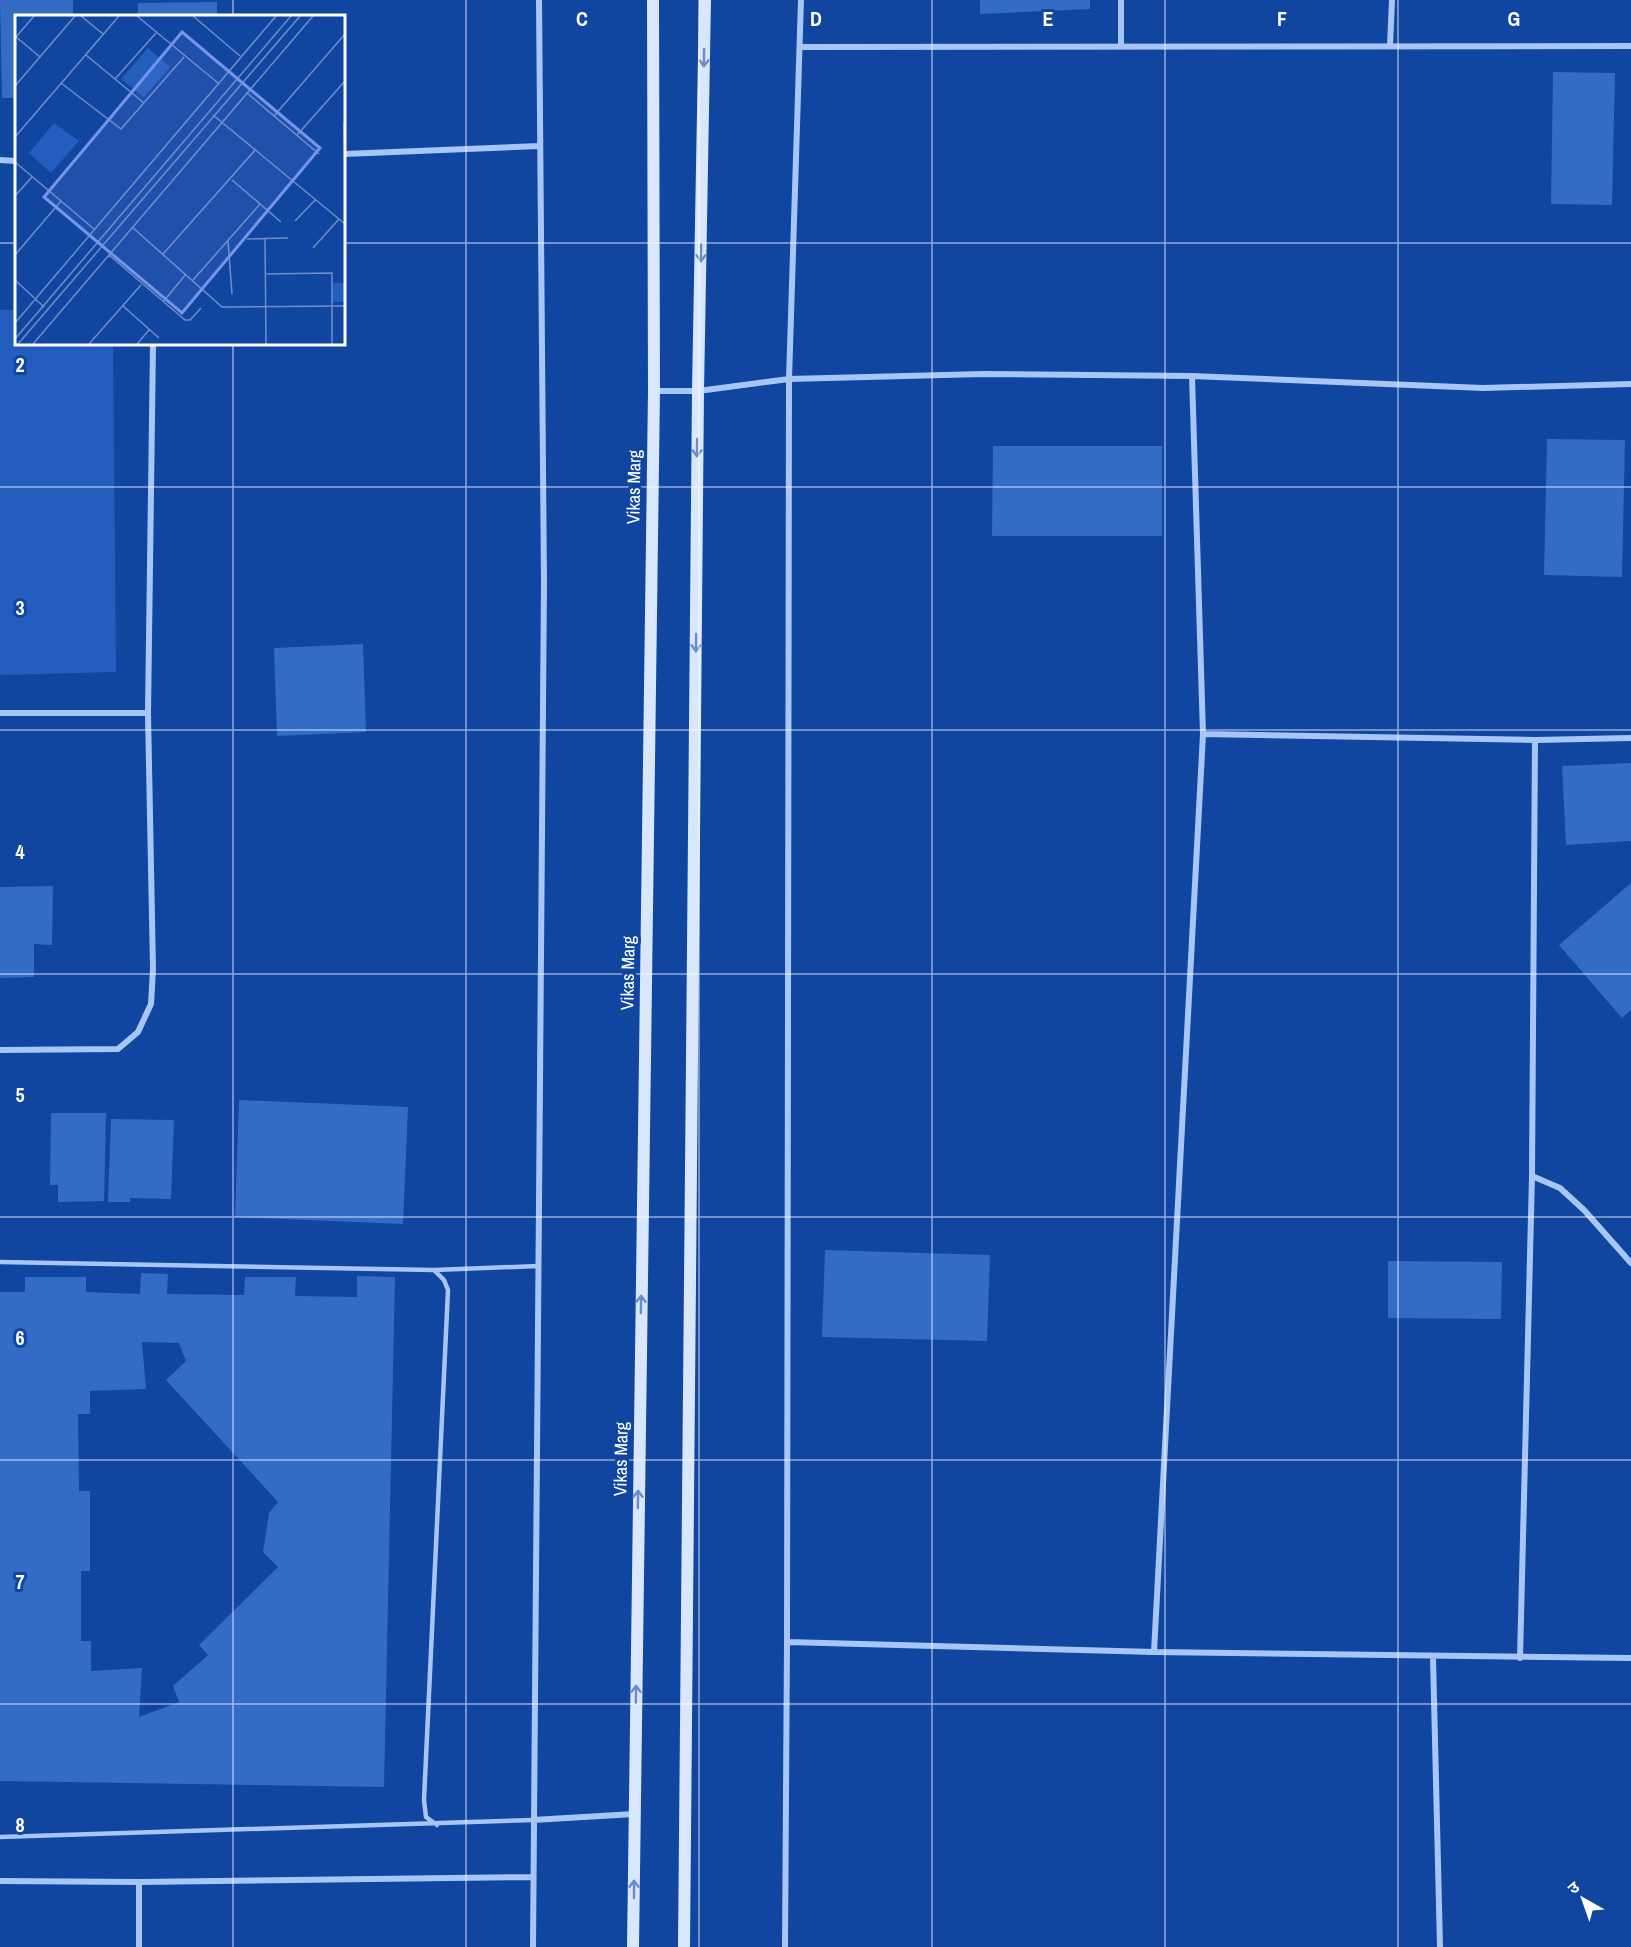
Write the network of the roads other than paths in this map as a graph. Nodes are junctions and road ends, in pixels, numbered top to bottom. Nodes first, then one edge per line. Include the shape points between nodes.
1 (539, 0) edge
2 (654, 0) edge
3 (705, 0) edge
4 (801, 0) edge
5 (1121, 0) edge
6 (1392, 0) edge
7 (1390, 45) junction
8 (1121, 46) junction
9 (1631, 46) edge
10 (800, 47) junction
11 (539, 146) junction
12 (345, 154) edge
13 (0, 160) edge
14 (15, 161) edge
15 (153, 345) edge
16 (1192, 376) junction
17 (789, 379) junction
18 (1631, 384) edge
19 (654, 391) junction
20 (698, 391) junction
21 (148, 712) junction
22 (0, 713) edge
23 (1203, 734) junction
24 (1631, 738) edge
25 (1534, 740) junction
26 (0, 1050) edge
27 (1532, 1176) junction
28 (0, 1262) edge
29 (1631, 1263) edge
30 (538, 1266) junction
31 (434, 1270) junction
32 (787, 1642) junction
33 (1154, 1652) junction
34 (1433, 1657) junction
35 (1520, 1658) junction
36 (1631, 1658) edge
37 (634, 1814) junction
38 (533, 1820) junction
39 (436, 1825) junction
40 (0, 1837) edge
41 (533, 1877) junction
42 (0, 1881) edge
43 (139, 1882) junction
44 (139, 1947) edge
45 (533, 1947) edge
46 (633, 1947) edge
47 (684, 1947) edge
48 (785, 1947) edge
49 (1440, 1947) edge

1 - 11 street
2 - 19 main road, Vikas Marg
3 -> 20 main road
4 - 10 street
5 - 8 street
6 - 7 street
7 - 8 street
7 - 9 street
8 - 10 street
10 - 17 street
11 - 12 street
11 - 30 street via 544,583
13 - 14 street
15 - 21 street
16 - 17 street via 982,374
16 - 18 street via 1483,388
16 - 23 street
17 - 20 street
17 - 32 street
19 - 20 street
37 -> 19 main road, Vikas Marg
20 -> 47 main road
21 - 22 street
21 - 26 street via 151,1004 138,1032 118,1049
23 - 25 street
23 - 33 street
24 - 25 street
25 - 27 street
27 - 29 street via 1560,1188
27 - 35 street
28 - 31 lane
30 - 31 lane
30 - 38 street
31 - 39 lane via 448,1290 424,1800 426,1817
32 - 33 street
32 - 48 street
33 - 34 street
34 - 35 street
34 - 49 street
35 - 36 street
37 - 38 street
46 -> 37 main road, Vikas Marg
38 - 39 lane
38 - 41 street
39 - 40 lane
41 - 43 street
41 - 45 street
42 - 43 street
43 - 44 street

